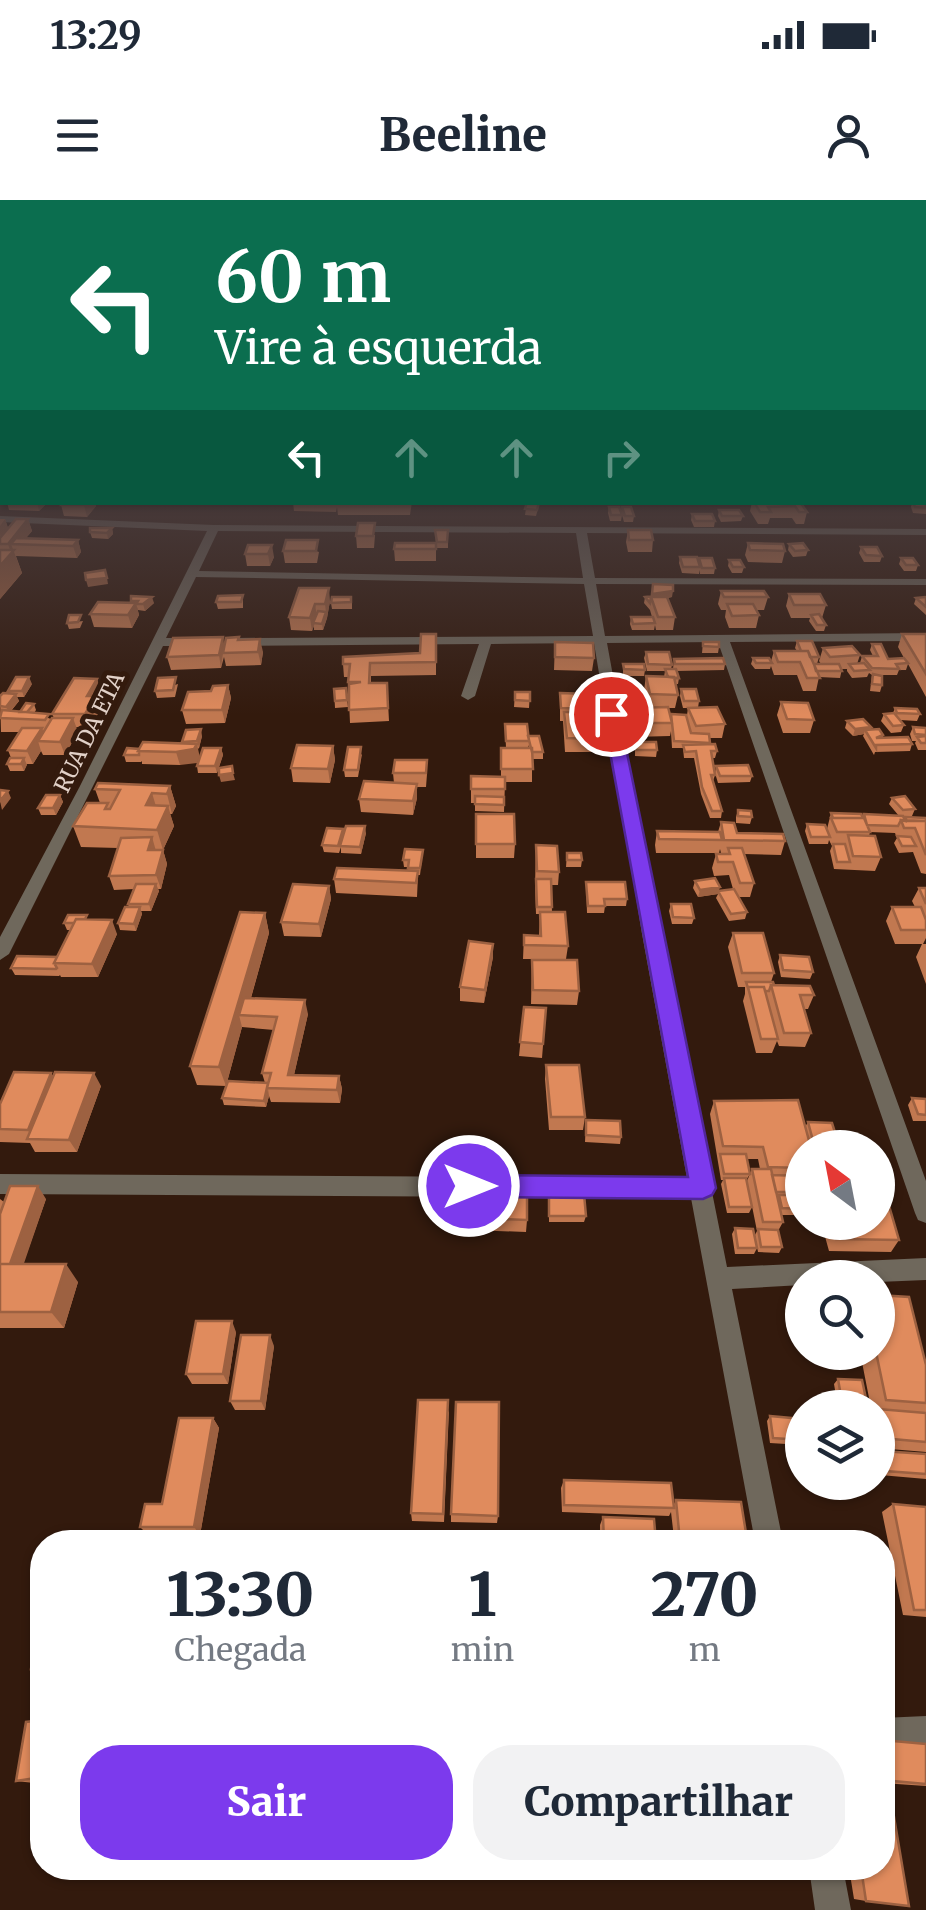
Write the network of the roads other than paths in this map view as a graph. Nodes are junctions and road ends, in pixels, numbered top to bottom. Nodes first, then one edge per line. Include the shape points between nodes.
1 (201, 555) edge
2 (584, 555) edge
3 (191, 574) junction
4 (587, 581) junction
5 (926, 582) edge
6 (926, 637) edge
7 (723, 639) junction
8 (486, 641) junction
9 (598, 641) junction
10 (156, 642) junction
11 (468, 696) dead end
12 (0, 954) edge
13 (0, 1184) edge
14 (703, 1188) junction
15 (926, 1213) edge
16 (926, 1269) edge
17 (721, 1278) junction
18 (767, 1530) edge
19 (926, 1732) edge
20 (895, 1733) edge
21 (828, 1880) edge
22 (833, 1910) edge

1 - 3 street, RUA DA ETA
2 - 4 street
3 - 4 street
3 - 10 street, RUA DA ETA
4 - 5 street
4 - 9 street
6 - 7 street
7 - 9 street
7 - 15 street
8 - 9 street
8 - 10 street
8 - 11 street
9 - 14 street
10 - 12 street, RUA DA ETA
13 - 14 street
14 - 17 street
16 - 17 street
17 - 18 street
19 - 20 street
21 - 22 street

